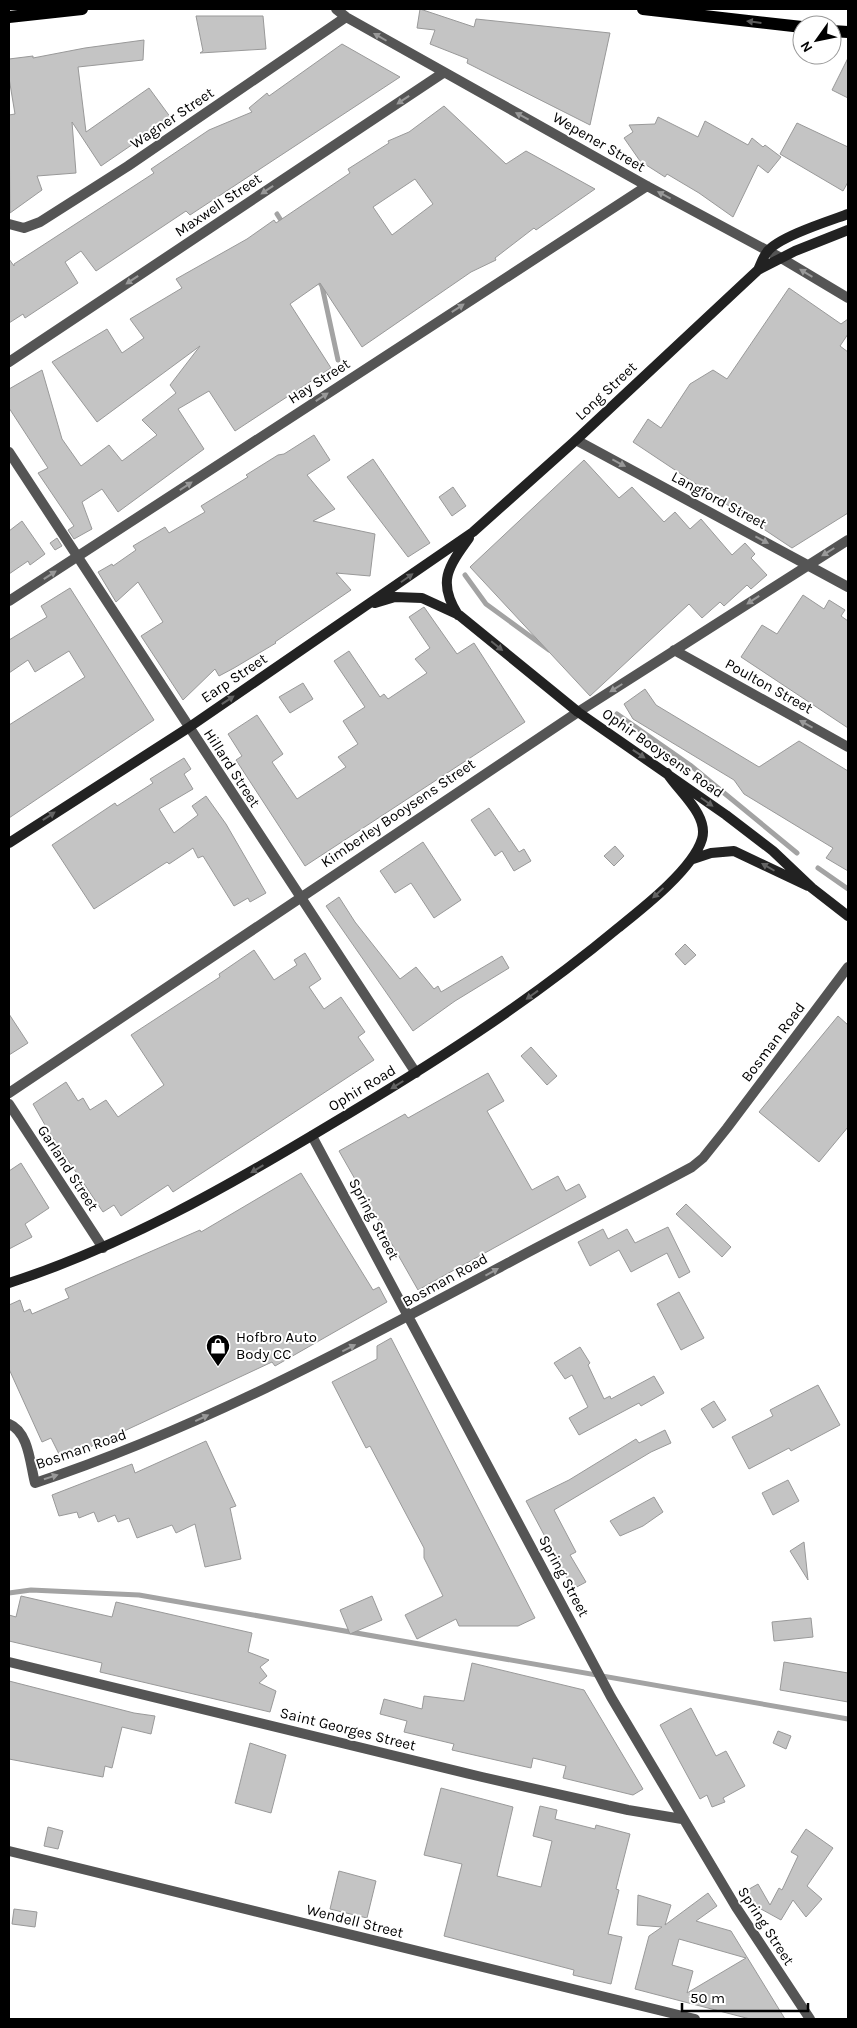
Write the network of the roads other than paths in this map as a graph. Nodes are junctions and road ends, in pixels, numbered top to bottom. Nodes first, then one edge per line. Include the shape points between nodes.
1 (82, 9) edge
2 (336, 9) edge
3 (643, 9) edge
4 (9, 17) edge
5 (346, 17) junction
6 (792, 26) edge
7 (443, 73) junction
8 (646, 186) junction
9 (848, 214) edge
10 (9, 224) edge
11 (848, 230) edge
12 (768, 251) junction
13 (781, 258) junction
14 (758, 270) junction
15 (848, 298) edge
16 (9, 362) edge
17 (576, 440) junction
18 (9, 452) edge
19 (473, 532) junction
20 (848, 540) edge
21 (77, 557) junction
22 (809, 565) junction
23 (848, 587) edge
24 (9, 601) edge
25 (367, 606) junction
26 (459, 616) junction
27 (674, 650) junction
28 (578, 712) junction
29 (188, 728) junction
30 (848, 747) edge
31 (667, 773) junction
32 (9, 843) edge
33 (694, 859) junction
34 (812, 888) junction
35 (299, 897) junction
36 (848, 916) edge
37 (848, 966) edge
38 (416, 1073) junction
39 (9, 1093) edge
40 (9, 1104) edge
41 (312, 1136) junction
42 (103, 1248) junction
43 (9, 1283) edge
44 (409, 1317) junction
45 (9, 1424) edge
46 (9, 1662) edge
47 (682, 1819) junction
48 (9, 1851) edge
49 (695, 2019) edge
50 (810, 2019) edge

1 - 4 main road
2 - 5 street, Wepener Street
6 -> 3 main road
7 -> 5 street, Wepener Street
5 - 10 street, Wagner Street via 136,161 40,222 24,228
8 -> 7 street, Wepener Street
7 -> 16 street, Maxwell Street
12 -> 8 street, Wepener Street
21 -> 8 street, Hay Street
9 - 12 street via 802,232
11 - 13 street, Long Street
12 - 13 street, Wepener Street
12 - 14 street, Long Street
13 - 14 street, Long Street
15 -> 13 street, Wepener Street
14 - 17 street, Long Street
17 - 19 street, Long Street
17 -> 22 street, Langford Street
18 - 21 street, Hillard Street
25 -> 19 street, Earp Street
19 - 26 street via 446,578 447,594
20 -> 22 street, Kimberley Booysens Street
24 -> 21 street, Hay Street
21 - 29 street, Hillard Street
22 - 23 street, Langford Street
22 -> 27 street, Kimberley Booysens Street
25 - 26 street via 395,597 412,597 429,600
29 -> 25 street, Earp Street
26 -> 28 street, Ophir Booysens Road
27 -> 28 street, Kimberley Booysens Street
30 -> 27 street, Poulton Street
28 -> 31 street, Ophir Booysens Road
28 - 35 street, Kimberley Booysens Street
32 -> 29 street, Earp Street
29 - 35 street, Hillard Street
31 - 33 street via 702,823 702,839
31 -> 34 street, Ophir Booysens Road via 773,851
34 -> 33 street via 734,851 711,853
33 -> 38 street, Ophir Road via 639,911 562,974
34 - 36 street, Ophir Booysens Road
35 - 38 street, Hillard Street
35 - 39 street, Kimberley Booysens Street
44 -> 37 street, Bosman Road via 697,1164
38 -> 41 street, Ophir Road
40 - 42 street, Garland Street
41 -> 42 street, Ophir Road via 233,1183
41 - 44 street, Spring Street
42 - 43 street, Ophir Road
45 -> 44 street, Bosman Road via 18,1429 24,1439 35,1483 86,1467 177,1430
44 - 47 street, Spring Street via 611,1697
46 - 47 street, Saint Georges Street via 482,1777
47 - 50 street, Spring Street
48 - 49 street, Wendell Street

